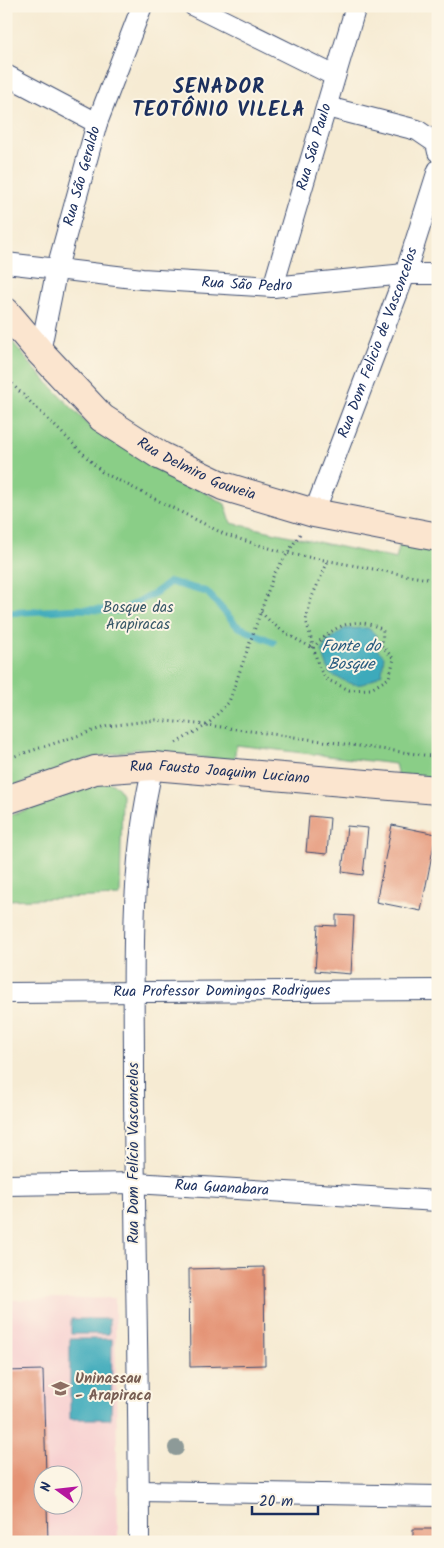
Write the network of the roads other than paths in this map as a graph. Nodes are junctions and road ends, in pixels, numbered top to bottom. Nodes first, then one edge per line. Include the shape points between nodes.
1 (142, 6) edge
2 (194, 6) edge
3 (356, 6) edge
4 (6, 75) edge
5 (335, 76) junction
6 (327, 107) junction
7 (97, 123) junction
8 (437, 148) edge
9 (438, 170) edge
10 (6, 264) edge
11 (57, 268) junction
12 (405, 274) junction
13 (438, 274) edge
14 (273, 287) junction
15 (6, 312) edge
16 (40, 352) junction
17 (314, 514) junction
18 (438, 537) edge
19 (153, 766) junction
20 (438, 790) edge
21 (6, 800) edge
22 (438, 990) edge
23 (6, 993) edge
24 (134, 993) junction
25 (134, 1183) junction
26 (6, 1185) edge
27 (438, 1201) edge
28 (139, 1491) junction
29 (438, 1496) edge
30 (139, 1542) edge

1 - 7 street, Rua São Geraldo
2 - 5 street
3 - 5 street, Rua São Paulo
4 - 7 street
5 - 6 street, Rua São Paulo
6 - 8 street via 416,130
6 - 14 street, Rua São Paulo
7 - 11 street, Rua São Geraldo
9 - 12 street, Rua Dom Felicio de Vasconcelos
10 - 11 street, Rua São Pedro
11 - 14 street, Rua São Pedro via 142,279
11 - 16 street, Rua São Geraldo
12 - 13 street, Rua São Pedro
12 - 14 street, Rua São Pedro
12 - 17 street, Rua Dom Felicio de Vasconcelos
15 - 16 street, Rua Delmiro Gouveia
16 - 17 street, Rua Delmiro Gouveia via 102,418 161,456 223,486
17 - 18 street, Rua Delmiro Gouveia
19 - 20 street, Rua Fausto Joaquim Luciano
19 - 21 street, Rua Fausto Joaquim Luciano via 95,770
19 - 24 street, Rua Dom Felício Vasconcelos via 145,799 136,887
22 - 24 street, Rua Professor Domingos Rodrigues
23 - 24 street, Rua Professor Domingos Rodrigues
24 - 25 street, Rua Dom Felício Vasconcelos
25 - 26 street, Rua Guanabara
25 - 27 street, Rua Guanabara
25 - 28 street, Rua Dom Felício Vasconcelos
28 - 29 street
28 - 30 street, Rua Dom Felício Vasconcelos

